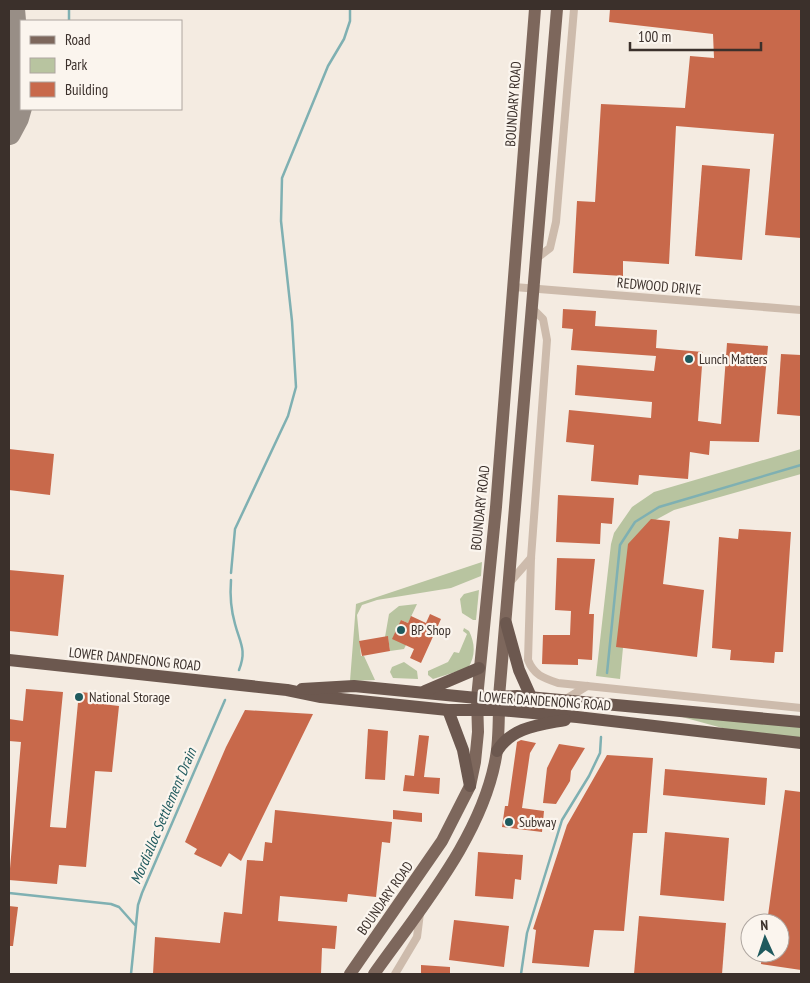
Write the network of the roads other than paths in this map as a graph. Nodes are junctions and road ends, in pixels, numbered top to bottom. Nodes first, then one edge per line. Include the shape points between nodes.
1 (535, 9) edge
2 (557, 9) edge
3 (574, 9) edge
4 (537, 258) junction
5 (514, 287) junction
6 (534, 288) junction
7 (533, 310) junction
8 (801, 310) edge
9 (531, 558) junction
10 (510, 582) junction
11 (506, 623) junction
12 (9, 660) edge
13 (479, 668) junction
14 (587, 686) junction
15 (287, 690) junction
16 (423, 692) junction
17 (499, 697) junction
18 (531, 697) junction
19 (477, 698) junction
20 (564, 700) junction
21 (801, 708) edge
22 (448, 710) junction
23 (499, 710) junction
24 (478, 712) junction
25 (577, 717) junction
26 (801, 722) edge
27 (801, 744) edge
28 (497, 751) junction
29 (470, 786) junction
30 (420, 908) junction
31 (350, 974) edge
32 (374, 974) edge
33 (394, 974) edge

1 - 5 main road, BOUNDARY ROAD
2 - 4 main road
3 - 4 street via 556,222 550,248
4 - 6 main road
5 - 6 street, REDWOOD DRIVE
5 - 13 main road, BOUNDARY ROAD
6 - 7 main road
6 - 8 street, REDWOOD DRIVE
7 - 9 street via 543,320 547,340
7 - 10 main road
9 - 10 street
9 - 14 street, LOWER DANDENONG ROAD via 528,660 532,670 540,677 558,683
10 - 11 main road
11 - 17 main road
11 - 18 highway via 519,670
12 - 15 highway, LOWER DANDENONG ROAD
13 - 16 highway
13 - 19 main road, BOUNDARY ROAD
14 - 20 street, LOWER DANDENONG ROAD
14 - 21 street, LOWER DANDENONG ROAD
15 - 16 highway, LOWER DANDENONG ROAD via 354,686
15 - 22 highway, LOWER DANDENONG ROAD via 321,697
16 - 19 highway, LOWER DANDENONG ROAD
17 - 18 highway, LOWER DANDENONG ROAD
17 - 19 highway, LOWER DANDENONG ROAD
17 - 23 main road
18 - 20 highway, LOWER DANDENONG ROAD
19 - 24 main road, BOUNDARY ROAD
20 - 26 highway, LOWER DANDENONG ROAD
22 - 24 highway, LOWER DANDENONG ROAD
22 - 29 highway via 463,750
23 - 24 highway, LOWER DANDENONG ROAD
23 - 25 highway, LOWER DANDENONG ROAD
23 - 28 main road
24 - 29 main road, BOUNDARY ROAD via 476,762
25 - 27 highway, LOWER DANDENONG ROAD
25 - 28 highway via 514,733
28 - 30 main road via 484,798 473,823
29 - 31 main road, BOUNDARY ROAD via 434,853
30 - 32 main road
30 - 33 street via 417,937

